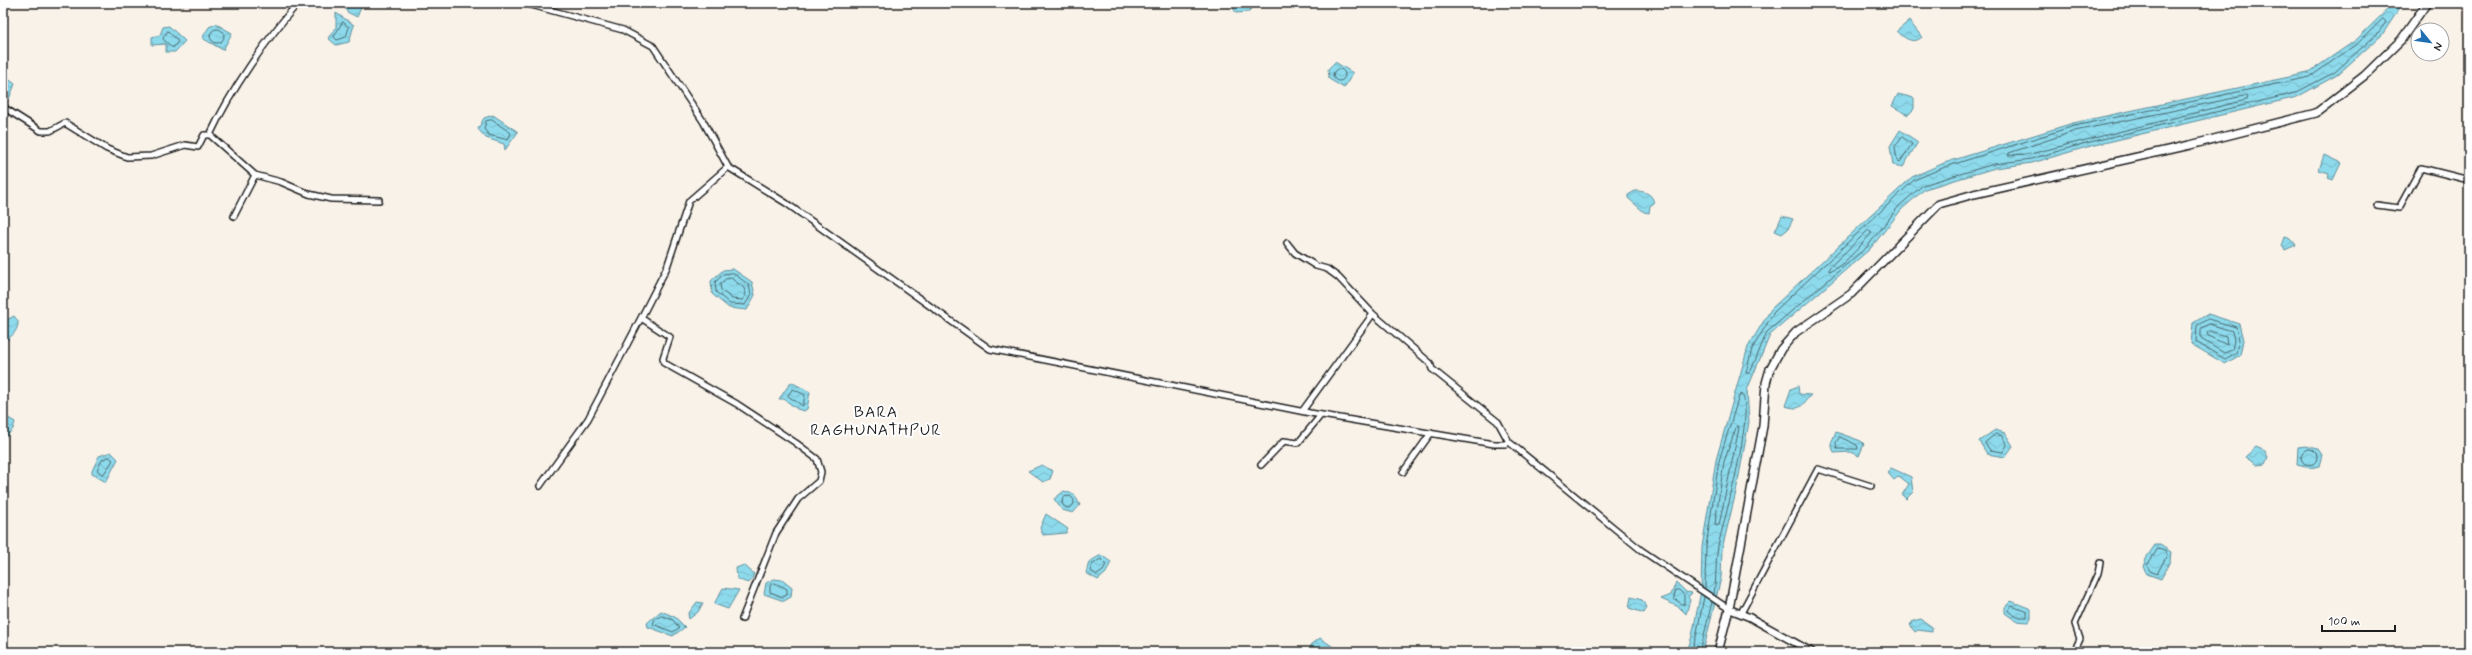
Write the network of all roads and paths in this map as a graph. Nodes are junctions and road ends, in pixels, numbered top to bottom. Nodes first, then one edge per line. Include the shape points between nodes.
1 (298, 3) edge
2 (524, 3) edge
3 (2427, 3) edge
4 (3, 107) edge
5 (210, 135) junction
6 (728, 167) junction
7 (255, 175) junction
8 (2469, 180) edge
9 (379, 200) dead end
10 (2377, 205) dead end
11 (234, 216) dead end
12 (1288, 243) dead end
13 (1373, 314) junction
14 (641, 318) junction
15 (1303, 410) junction
16 (1321, 415) junction
17 (1431, 433) junction
18 (1509, 442) junction
19 (1261, 465) dead end
20 (1403, 472) dead end
21 (540, 486) dead end
22 (1871, 486) dead end
23 (2100, 563) dead end
24 (1729, 609) junction
25 (1741, 612) junction
26 (742, 619) dead end
27 (1718, 652) edge
28 (1812, 652) edge
29 (2074, 652) edge

1 - 5 street via 260,53 219,116
2 - 6 street via 623,30 654,46 703,121
3 - 24 main road via 2401,40 2364,76 2316,113 1939,204 1851,294 1796,332 1775,360 1766,383 1763,426
4 - 5 street via 41,131 50,131 65,123 107,148 127,156 151,156 186,145 198,147 204,135
5 - 7 street
6 - 14 street via 689,201 667,266
6 - 15 street via 786,203 990,349 1176,388
7 - 9 street via 331,199
7 - 11 street
8 - 10 street via 2421,168 2399,208
12 - 13 street via 1302,258 1332,273
13 - 15 street
13 - 18 street via 1430,363 1432,369 1498,422
14 - 21 street via 588,419
14 - 26 street via 670,337 662,358 670,367 737,404 817,459 821,472 819,481 798,499 776,533
15 - 16 street
16 - 17 street
16 - 19 street via 1298,443 1284,441
17 - 18 street via 1494,444
17 - 20 street
18 - 24 street via 1641,550
22 - 25 street via 1818,469
23 - 29 street via 2075,624 2080,639
24 - 25 street
24 - 27 main road
25 - 28 street

